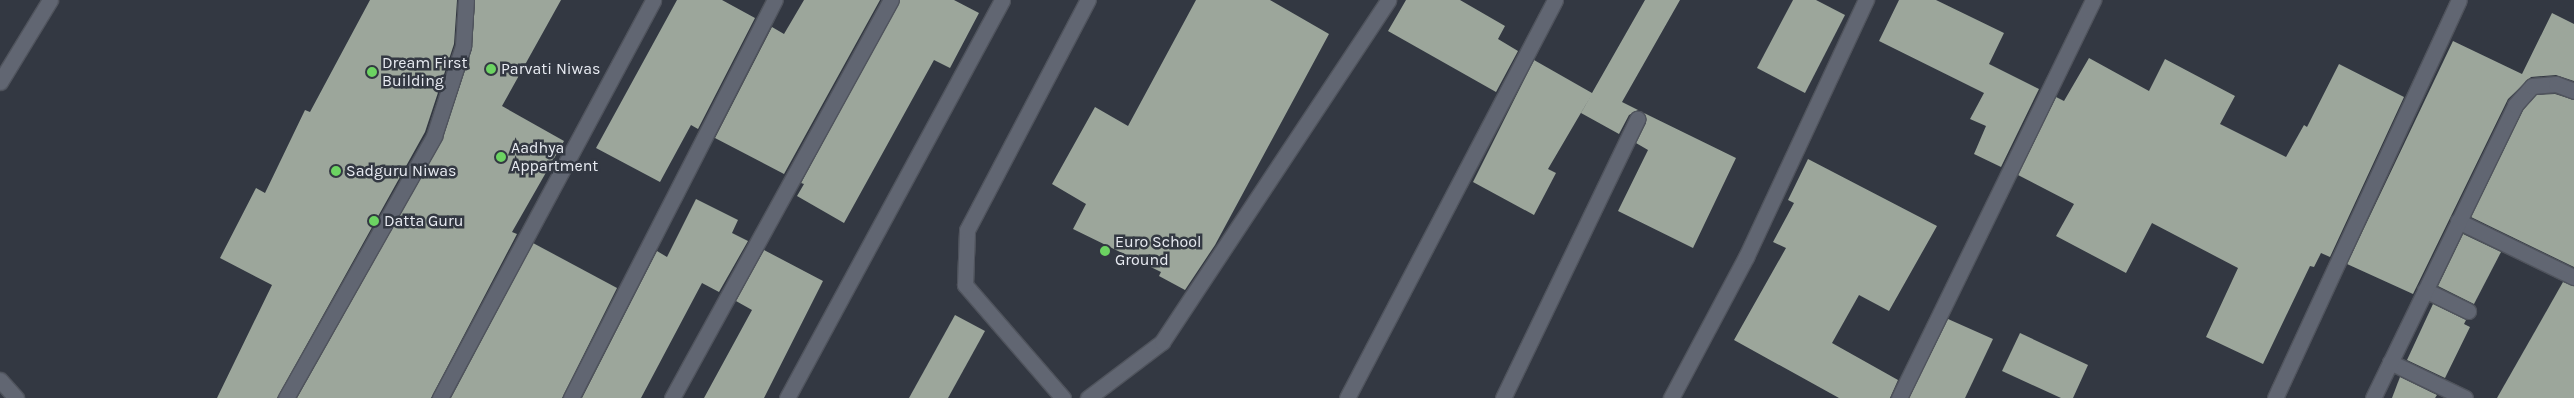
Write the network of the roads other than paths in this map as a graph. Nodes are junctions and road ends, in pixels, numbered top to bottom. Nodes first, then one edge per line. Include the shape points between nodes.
1 (50, 0) edge
2 (466, 0) edge
3 (653, 0) edge
4 (775, 0) edge
5 (891, 0) edge
6 (1002, 0) edge
7 (1088, 0) edge
8 (1388, 0) edge
9 (1555, 0) edge
10 (1866, 0) edge
11 (2094, 0) edge
12 (2459, 0) edge
13 (0, 82) edge
14 (2574, 91) edge
15 (1637, 118) dead end
16 (2458, 221) junction
17 (2574, 278) edge
18 (2425, 290) junction
19 (2468, 311) dead end
20 (2390, 362) junction
21 (0, 380) edge
22 (16, 398) edge
23 (286, 398) edge
24 (440, 398) edge
25 (572, 398) edge
26 (672, 398) edge
27 (787, 398) edge
28 (1063, 398) edge
29 (1088, 398) edge
30 (1347, 398) edge
31 (1503, 398) edge
32 (1671, 398) edge
33 (1899, 398) edge
34 (2275, 398) edge
35 (2373, 398) edge
36 (2465, 398) edge

1 - 13 street
2 - 23 street via 463,46 434,136
3 - 24 street
4 - 25 street
5 - 26 street
6 - 27 street
7 - 28 street via 967,230 965,285
8 - 29 street via 1162,342
9 - 30 street
10 - 32 street via 1746,257
11 - 33 street
12 - 34 street
14 - 16 street via 2556,84 2532,86 2515,105
15 - 31 street
16 - 17 street
16 - 18 street
18 - 19 street
18 - 20 street
20 - 35 street
20 - 36 street
21 - 22 street

